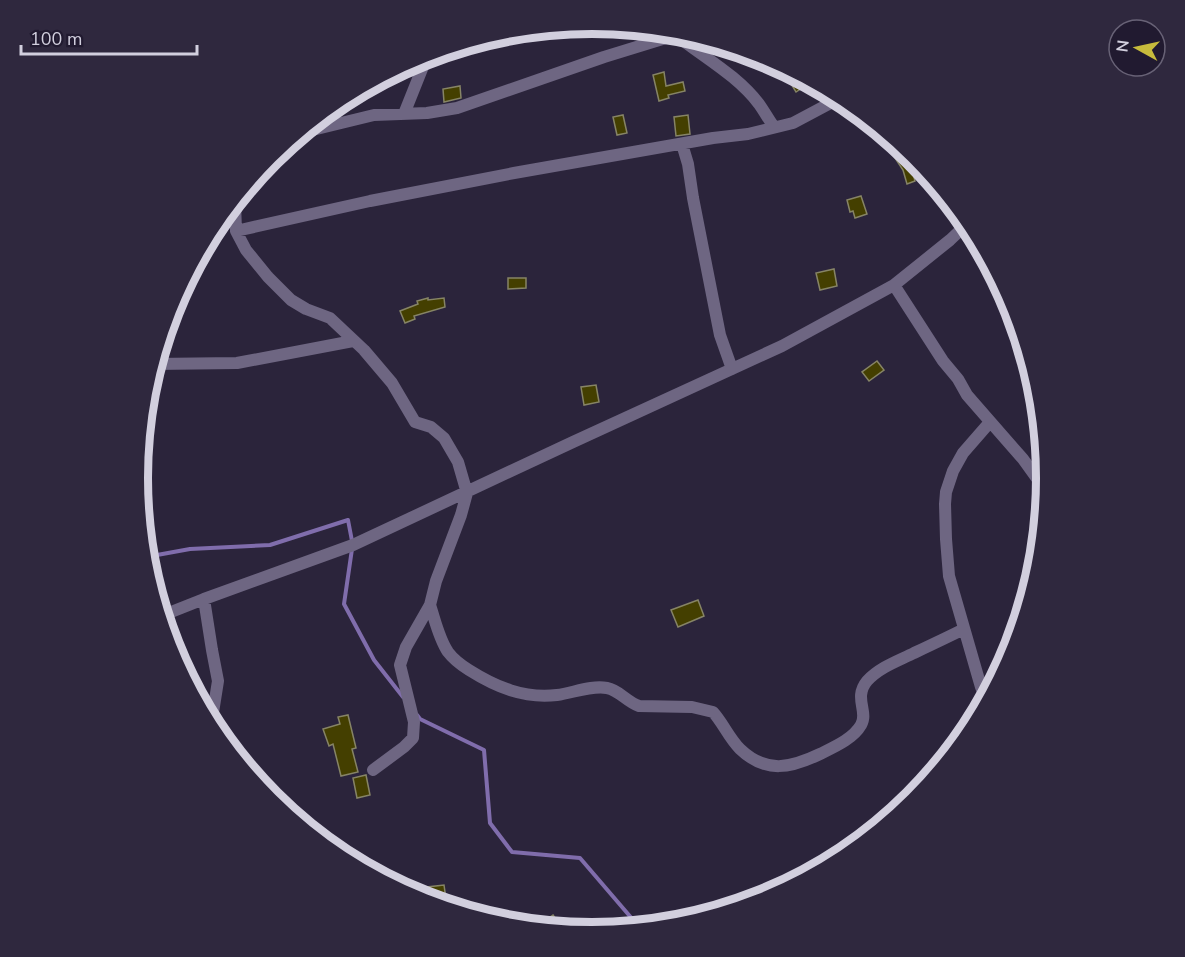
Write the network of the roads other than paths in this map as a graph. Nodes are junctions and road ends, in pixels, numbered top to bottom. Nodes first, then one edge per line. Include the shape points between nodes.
1 (660, 40) edge
2 (695, 47) edge
3 (422, 68) edge
4 (830, 103) edge
5 (404, 114) junction
6 (319, 128) edge
7 (774, 128) junction
8 (682, 144) junction
9 (235, 214) edge
10 (961, 230) edge
11 (236, 231) junction
12 (894, 285) junction
13 (353, 341) junction
14 (164, 364) edge
15 (732, 369) junction
16 (990, 422) junction
17 (1036, 477) edge
18 (467, 493) junction
19 (204, 599) junction
20 (430, 605) junction
21 (170, 613) edge
22 (964, 629) junction
23 (982, 691) edge
24 (214, 710) edge
25 (373, 770) dead end

1 - 5 street via 457,108
2 - 7 street via 739,83
3 - 5 street
4 - 7 street via 793,123
5 - 6 street via 374,115
7 - 8 street
8 - 11 street via 514,173
8 - 15 street via 720,335
9 - 11 street
10 - 12 street
11 - 13 street via 268,277 291,300 330,318
12 - 15 street
12 - 16 street via 943,361
13 - 14 street via 237,363
13 - 18 street via 392,382 415,422 444,438 458,462
15 - 18 street
16 - 17 street
16 - 22 street via 963,453 946,492 949,576
18 - 19 street via 353,545
18 - 20 street
19 - 21 street
19 - 24 street via 218,681
20 - 22 street via 447,651 492,684 508,691 546,695 608,688 639,706 692,707 712,712 749,756 781,767 815,756 852,735 864,720 861,691 880,670
20 - 25 street via 400,665 414,722 413,738
22 - 23 street

